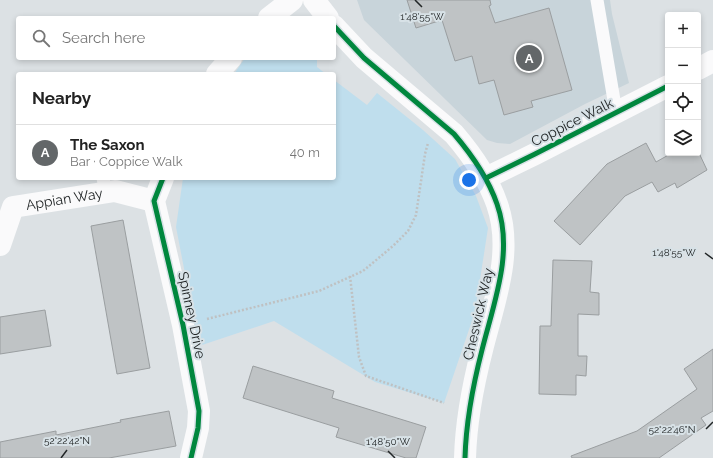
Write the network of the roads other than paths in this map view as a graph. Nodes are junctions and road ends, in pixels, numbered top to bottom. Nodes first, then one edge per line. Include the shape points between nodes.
1 (292, 0) edge
2 (314, 0) edge
3 (597, 0) edge
4 (272, 16) edge
5 (326, 16) edge
6 (336, 28) edge
7 (228, 60) edge
8 (713, 61) edge
9 (701, 67) edge
10 (219, 72) edge
11 (665, 88) edge
12 (616, 112) junction
13 (486, 178) junction
14 (162, 180) edge
15 (104, 186) edge
16 (154, 201) junction
17 (0, 245) edge
18 (191, 458) edge
19 (465, 458) edge

1 - 4 street
2 - 5 street
3 - 12 lane
6 - 13 street, Cheswick Way via 364,58 459,139
7 - 10 street
8 - 9 street
11 - 12 street, Coppice Walk
12 - 13 street, Coppice Walk
13 - 19 street, Cheswick Way via 497,204 503,230 503,253 499,288 471,397
14 - 16 street
15 - 16 street, Appian Way
15 - 17 street, Appian Way via 13,207
16 - 18 street, Spinney Drive via 183,325 199,411

